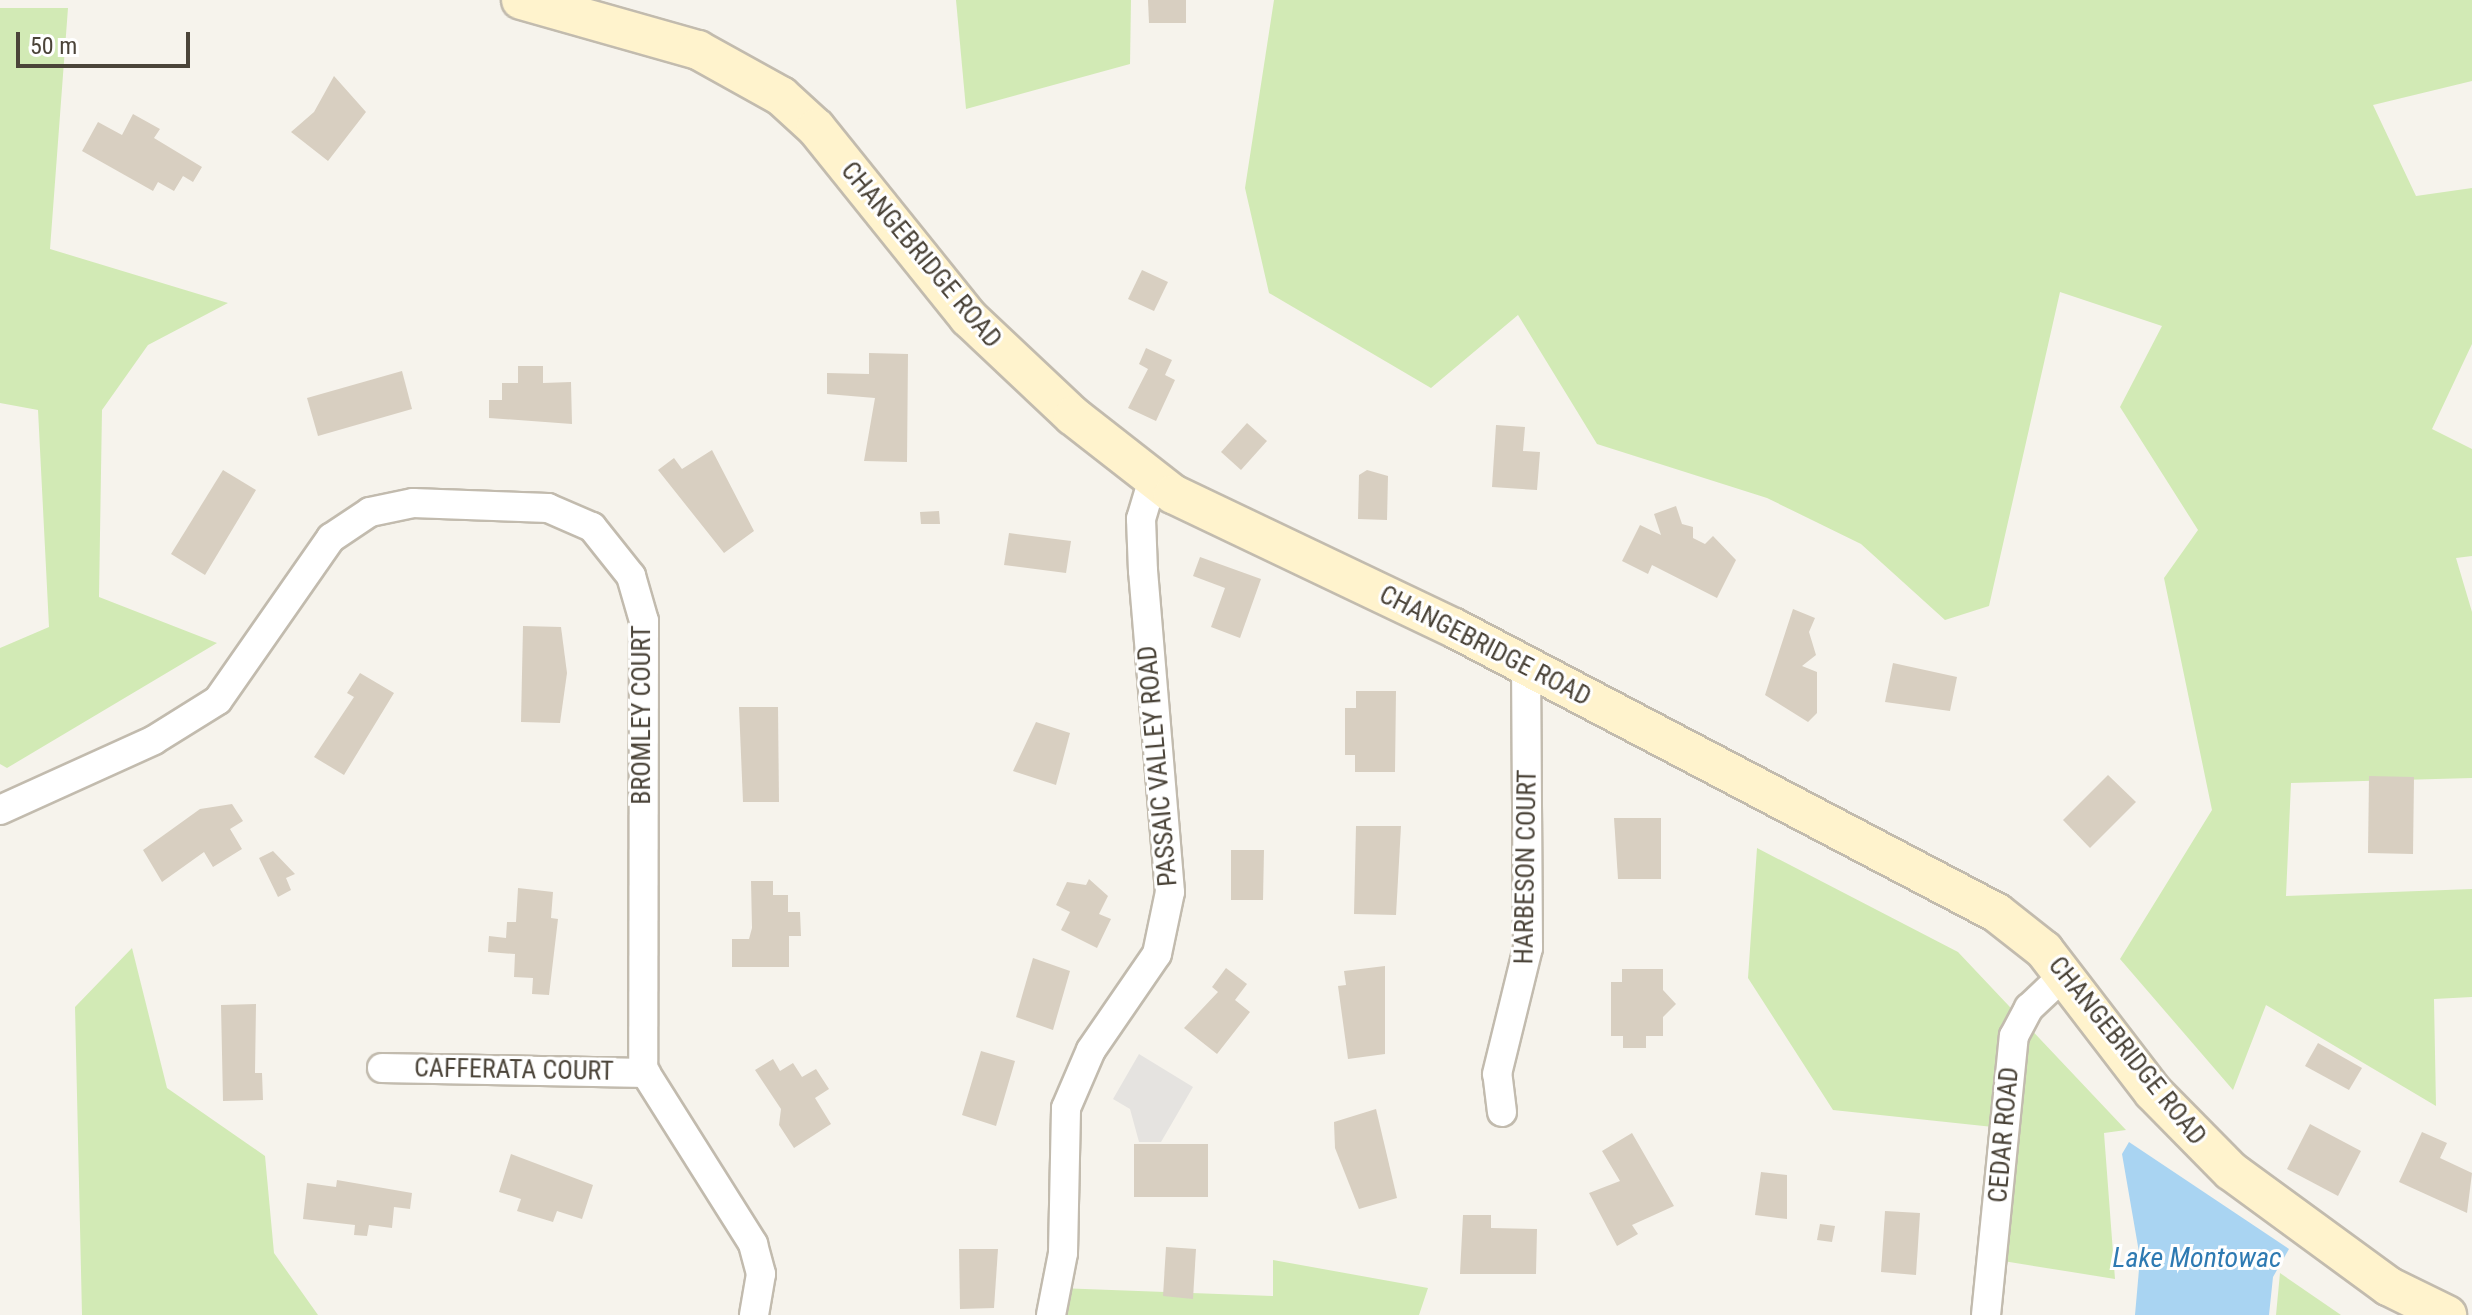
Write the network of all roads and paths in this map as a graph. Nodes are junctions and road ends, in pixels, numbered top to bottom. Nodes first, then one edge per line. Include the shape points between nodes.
1 (521, 0) edge
2 (1153, 479) junction
3 (1526, 666) junction
4 (0, 810) edge
5 (2065, 974) junction
6 (382, 1068) dead end
7 (646, 1073) junction
8 (1502, 1112) dead end
9 (754, 1315) edge
10 (1051, 1315) edge
11 (1986, 1315) edge
12 (2447, 1315) edge

1 - 2 main road, CHANGEBRIDGE ROAD via 698,50 781,96 816,128 969,318
2 - 3 main road, CHANGEBRIDGE ROAD
2 - 10 street, PASSAIC VALLEY ROAD via 1141,519 1142,558 1170,892 1157,954 1091,1050 1066,1108 1063,1253
3 - 5 main road, CHANGEBRIDGE ROAD via 1943,879 2000,916
3 - 8 street, HARBESON COURT via 1528,948 1497,1074
4 - 7 street, BROMLEY COURT via 154,740 218,700 331,538 356,519 413,503 564,512 592,527 623,562 644,621
5 - 11 street, CEDAR ROAD via 2029,1008 2014,1036
5 - 12 main road, CHANGEBRIDGE ROAD via 2153,1092 2231,1171 2388,1286
6 - 7 street, CAFFERATA COURT
7 - 9 street via 753,1244 761,1274

